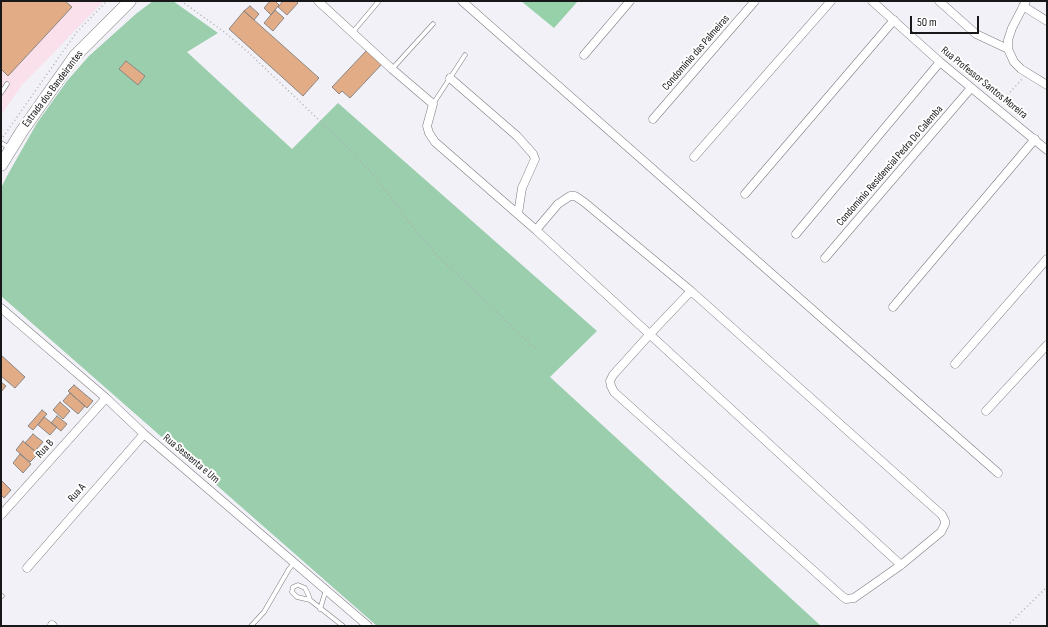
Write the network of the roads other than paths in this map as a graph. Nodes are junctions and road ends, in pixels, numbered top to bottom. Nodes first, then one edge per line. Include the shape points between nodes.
1 (130, 1) edge
2 (318, 1) edge
3 (379, 1) edge
4 (462, 1) edge
5 (630, 1) edge
6 (755, 1) edge
7 (831, 1) edge
8 (872, 1) edge
9 (939, 1) edge
10 (1024, 3) edge
11 (894, 20) junction
12 (1047, 21) edge
13 (433, 24) dead end
14 (352, 32) junction
15 (1008, 49) junction
16 (465, 55) dead end
17 (584, 55) dead end
18 (940, 62) junction
19 (392, 69) junction
20 (450, 78) junction
21 (7, 84) dead end
22 (1047, 85) edge
23 (971, 88) junction
24 (1, 93) edge
25 (433, 104) junction
26 (653, 119) dead end
27 (1035, 139) junction
28 (4, 144) edge
29 (1047, 150) edge
30 (694, 157) dead end
31 (1, 165) edge
32 (745, 194) dead end
33 (518, 214) junction
34 (536, 230) junction
35 (796, 234) dead end
36 (825, 258) dead end
37 (1047, 259) edge
38 (691, 291) junction
39 (893, 307) dead end
40 (1, 308) edge
41 (650, 334) junction
42 (1047, 346) edge
43 (956, 364) dead end
44 (106, 398) junction
45 (986, 411) dead end
46 (144, 434) junction
47 (998, 473) dead end
48 (1, 515) edge
49 (294, 562) junction
50 (901, 565) junction
51 (27, 568) dead end
52 (326, 590) junction
53 (310, 600) junction
54 (320, 609) junction
55 (251, 626) edge
56 (343, 626) edge
57 (368, 626) edge

1 - 28 main road, Estrada dos Bandeirantes via 75,56 22,131
2 - 14 street
3 - 14 lane
4 - 47 street
5 - 17 street
6 - 26 street, Condomínio das Palmeiras
7 - 30 street
8 - 11 street, Rua Professor Santos Moreira
9 - 15 street via 976,34
10 - 12 street
10 - 15 street via 1008,40
11 - 18 street, Rua Professor Santos Moreira
11 - 32 street
13 - 19 lane
14 - 19 street
15 - 22 street via 1014,62
16 - 20 lane
18 - 23 street, Rua Professor Santos Moreira
18 - 35 street
19 - 25 street
20 - 25 lane
20 - 33 street via 511,130 533,154 535,159 522,188
21 - 24 lane
23 - 27 street, Rua Professor Santos Moreira
23 - 36 street, Condominio Residencial Pedra Do Calemba
25 - 33 street via 427,126 435,142
27 - 29 street, Rua Professor Santos Moreira
27 - 39 street
28 - 31 main road, Estrada dos Bandeirantes
33 - 34 street
34 - 38 street via 558,204 570,196 575,196
34 - 41 street
37 - 43 street
38 - 41 street
38 - 50 street via 944,518 946,524 941,532
40 - 44 street, Rua Sessenta e Um
41 - 50 street
41 - 50 street via 612,375 611,386 618,397 846,599 859,595
42 - 45 street
44 - 46 street, Rua Sessenta e Um
44 - 48 street, Rua B
46 - 49 street, Rua Sessenta e Um
46 - 51 street, Rua A
49 - 52 street, Rua Sessenta e Um
49 - 55 lane via 264,612
52 - 54 lane
52 - 57 street, Rua Sessenta e Um
53 - 53 lane via 305,588 298,585 292,587 296,597
53 - 54 lane
54 - 56 lane

